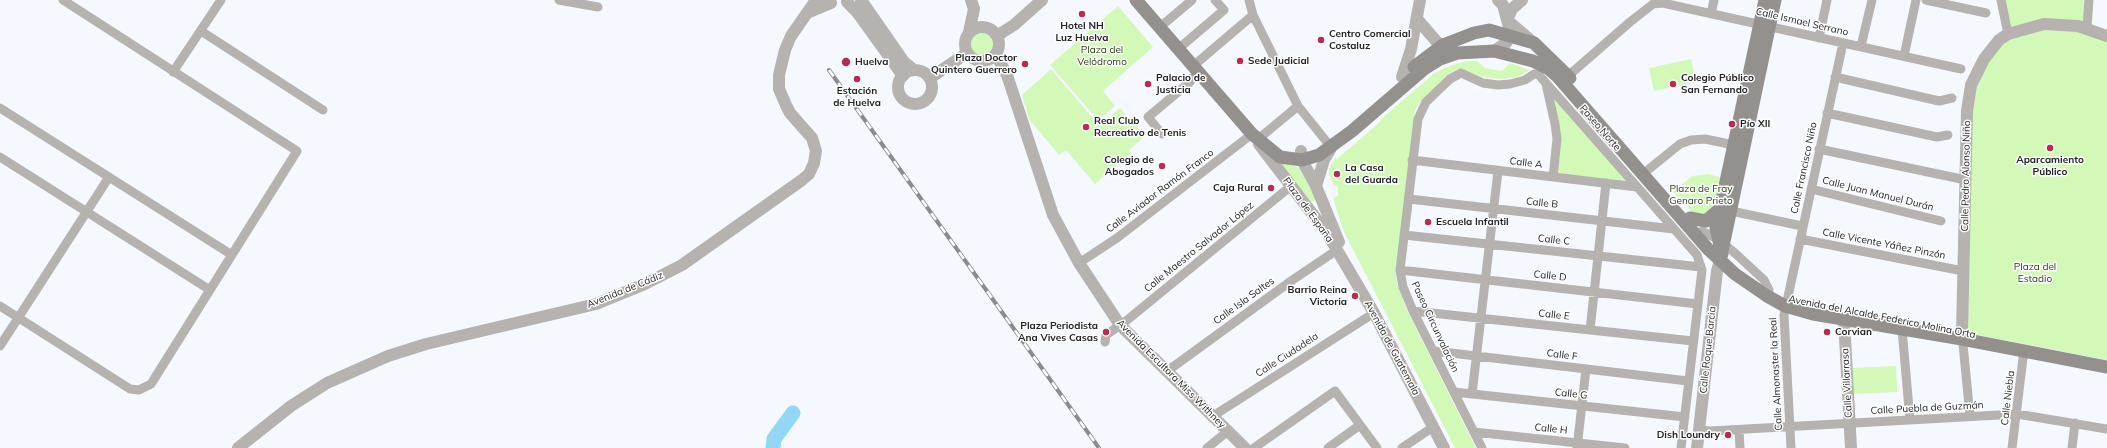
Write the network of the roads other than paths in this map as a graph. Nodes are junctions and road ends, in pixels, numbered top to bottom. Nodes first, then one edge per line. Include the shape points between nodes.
1 (63, 0) edge
2 (221, 0) edge
3 (559, 0) edge
4 (816, 0) edge
5 (861, 0) edge
6 (1042, 0) edge
7 (1136, 0) edge
8 (1147, 0) edge
9 (1192, 0) edge
10 (1215, 0) edge
11 (1249, 0) edge
12 (1420, 0) edge
13 (1498, 0) edge
14 (1522, 0) edge
15 (1714, 0) edge
16 (1765, 0) edge
17 (1775, 0) edge
18 (1827, 0) edge
19 (1872, 0) edge
20 (1916, 0) edge
21 (1926, 0) edge
22 (2001, 0) edge
23 (2089, 0) edge
24 (829, 1) edge
25 (848, 1) edge
26 (1663, 2) edge
27 (973, 4) edge
28 (598, 7) dead end
29 (1986, 12) dead end
30 (807, 13) junction
31 (1711, 14) junction
32 (1253, 15) junction
33 (1417, 18) junction
34 (1507, 20) junction
35 (1166, 22) junction
36 (1765, 25) junction
37 (2087, 28) junction
38 (201, 31) junction
39 (993, 31) junction
40 (969, 32) junction
41 (2008, 34) junction
42 (1511, 35) junction
43 (2107, 36) edge
44 (1819, 38) junction
45 (1534, 43) junction
46 (1843, 43) junction
47 (1184, 44) junction
48 (1443, 46) junction
49 (1861, 46) junction
50 (1494, 50) junction
51 (967, 53) junction
52 (1457, 53) junction
53 (996, 55) junction
54 (1904, 56) junction
55 (1198, 61) junction
56 (1961, 69) dead end
57 (914, 70) junction
58 (173, 72) junction
59 (903, 76) junction
60 (1568, 76) junction
61 (1402, 77) junction
62 (1836, 77) junction
63 (930, 78) junction
64 (1192, 78) dead end
65 (1546, 84) junction
66 (1952, 98) dead end
67 (1298, 106) junction
68 (0, 108) edge
69 (323, 110) dead end
70 (1828, 113) junction
71 (1162, 134) dead end
72 (1258, 135) junction
73 (1948, 135) dead end
74 (1328, 144) junction
75 (1740, 146) junction
76 (1819, 150) junction
77 (1302, 155) junction
78 (0, 158) edge
79 (1412, 160) junction
80 (1649, 169) junction
81 (1498, 170) junction
82 (109, 176) junction
83 (1553, 177) junction
84 (1966, 180) junction
85 (1606, 183) junction
86 (1291, 186) junction
87 (1316, 186) junction
88 (1637, 187) junction
89 (1811, 189) junction
90 (1409, 199) junction
91 (1494, 208) junction
92 (1726, 210) junction
93 (87, 212) junction
94 (1690, 218) junction
95 (1602, 221) junction
96 (1941, 221) dead end
97 (1802, 226) junction
98 (1674, 229) junction
99 (1404, 235) junction
100 (1800, 239) junction
101 (1490, 244) junction
102 (1337, 250) junction
103 (1721, 250) junction
104 (232, 255) junction
105 (1598, 256) junction
106 (1079, 263) junction
107 (1701, 267) junction
108 (1400, 270) junction
109 (1964, 271) junction
110 (1486, 280) junction
111 (210, 290) junction
112 (1594, 292) junction
113 (1786, 302) junction
114 (1698, 304) junction
115 (0, 306) edge
116 (1413, 311) junction
117 (1374, 313) junction
118 (19, 318) junction
119 (1481, 319) junction
120 (1844, 319) junction
121 (1120, 325) junction
122 (1902, 329) junction
123 (1590, 330) junction
124 (1962, 335) junction
125 (1693, 341) junction
126 (1105, 342) dead end
127 (0, 346) edge
128 (2024, 350) junction
129 (1434, 351) junction
130 (1477, 356) junction
131 (2107, 360) edge
132 (2107, 367) edge
133 (1586, 369) junction
134 (1166, 372) junction
135 (1688, 381) junction
136 (1454, 392) junction
137 (1472, 394) junction
138 (1582, 406) junction
139 (2017, 414) junction
140 (1213, 416) junction
141 (1970, 416) junction
142 (1685, 417) junction
143 (1910, 420) junction
144 (1850, 423) junction
145 (2075, 423) junction
146 (1360, 426) junction
147 (1433, 427) junction
148 (1790, 427) junction
149 (2107, 429) edge
150 (1699, 430) junction
151 (1739, 430) junction
152 (1228, 431) junction
153 (1474, 432) junction
154 (1577, 446) edge
155 (238, 448) edge
156 (1207, 448) edge
157 (1245, 448) edge
158 (1254, 448) edge
159 (1328, 448) edge
160 (1376, 448) edge
161 (1402, 448) edge
162 (1444, 448) edge
163 (1482, 448) edge
164 (1625, 448) edge
165 (1681, 448) edge
166 (1697, 448) edge
167 (1740, 448) edge
168 (1791, 448) edge
169 (1851, 448) edge
170 (2012, 448) edge
171 (2072, 448) edge

1 - 58 street
2 - 38 street
3 - 28 street
4 - 30 street, Avenida de Cádiz
5 - 57 street via 904,62
6 - 39 street via 1014,25
7 - 72 main road
8 - 35 main road
9 - 35 street
10 - 47 street via 1224,10
11 - 32 street
12 - 33 street
13 - 34 street via 1503,5
14 - 34 street via 1512,9
15 - 31 street
16 - 36 main road
17 - 36 main road
18 - 44 street
19 - 49 street
20 - 54 street
21 - 29 street
22 - 41 street
23 - 37 street
24 - 25 street via 838,4
24 - 30 street
25 - 59 street
26 - 31 street, Calle Ismael Serrano
26 - 60 street, Calle Ismael Serrano via 1653,4 1634,18
27 - 39 street
27 - 40 street
30 - 155 street, Avenida de Cádiz via 785,50 779,75 780,89 786,105 812,138 816,151 809,174 802,180 682,265 645,284 596,304 426,344 388,356 315,391 291,406
31 - 36 street, Calle Ismael Serrano
32 - 55 street
32 - 67 street
33 - 48 street
33 - 61 street via 1410,54
34 - 42 street
34 - 45 street
35 - 47 main road
36 - 44 street, Calle Ismael Serrano
36 - 75 main road
37 - 41 street via 2044,24
37 - 43 street
38 - 58 street
38 - 69 street
39 - 40 street via 979,27
39 - 53 street via 1000,45
40 - 51 street via 965,42
41 - 84 street, Calle Pedro Alonso Niño via 1999,40 1984,59 1971,85 1967,111
42 - 45 main road, Avenida del Alcalde Federico Molina Orta
42 - 48 main road, Avenida del Alcalde Federico Molina Orta via 1489,30 1474,33
42 - 50 street via 1506,43
44 - 46 street, Calle Ismael Serrano
45 - 60 main road, Avenida del Alcalde Federico Molina Orta
46 - 49 street, Calle Ismael Serrano
46 - 62 street, Calle Francisco Niño
47 - 55 main road
48 - 52 street
48 - 61 main road, Avenida del Alcalde Federico Molina Orta
49 - 54 street, Calle Ismael Serrano
50 - 52 main road, Avenida del Alcalde Federico Molina Orta
50 - 103 main road, Avenida del Alcalde Federico Molina Orta via 1533,61 1557,76
51 - 53 street via 981,62
51 - 63 street
52 - 74 main road, Avenida del Alcalde Federico Molina Orta via 1440,59 1424,69
53 - 106 street, Avenida Escultora Miss Withney via 1007,75 1053,215
54 - 56 street, Calle Ismael Serrano
55 - 72 main road
57 - 59 street
57 - 63 street via 920,70
58 - 104 street via 297,151
59 - 63 street via 898,83 899,92 904,100 913,105 922,103 931,95 933,89
60 - 80 main road, Avenida del Alcalde Federico Molina Orta
61 - 74 main road, Avenida del Alcalde Federico Molina Orta
62 - 66 street via 1939,101
62 - 70 street, Calle Francisco Niño
64 - 71 street via 1148,117
65 - 79 street, Paseo Norte via 1538,74 1510,84 1483,83 1461,73 1450,79 1421,110
65 - 83 street via 1555,124
65 - 88 street, Paseo Norte
67 - 72 street, Calle Aviador Ramón Franco
67 - 74 street
68 - 82 street
70 - 73 street via 1937,136
70 - 76 street, Calle Francisco Niño
72 - 77 main road via 1288,152
72 - 86 street, Plaza de España
72 - 106 street, Calle Aviador Ramón Franco
74 - 77 main road, Avenida del Alcalde Federico Molina Orta via 1311,149
74 - 87 street, Plaza de España
75 - 80 street via 1705,139 1691,140 1680,144
75 - 92 main road
76 - 84 street
76 - 89 street, Calle Francisco Niño
77 - 87 street, Plaza de España
78 - 93 street
79 - 81 street, Calle A
79 - 90 street, Paseo Circunvalación
80 - 94 main road, Avenida del Alcalde Federico Molina Orta
81 - 83 street, Calle A
81 - 91 street
82 - 93 street
82 - 104 street
83 - 85 street, Calle A
84 - 109 street, Calle Pedro Alonso Niño
85 - 88 street, Calle A
85 - 95 street
86 - 102 street, Plaza de España
86 - 121 street, Calle Maestro Salvador López
87 - 102 street, Plaza de España via 1339,242
88 - 98 street
89 - 96 street, Calle Juan Manuel Durán
89 - 97 street, Calle Francisco Niño
90 - 91 street, Calle B
90 - 99 street, Paseo Circunvalación
91 - 95 street, Calle B
91 - 101 street
92 - 94 main road via 1706,221
92 - 97 street
92 - 103 main road via 1716,228
93 - 111 street
93 - 118 street
94 - 103 main road, Avenida del Alcalde Federico Molina Orta
95 - 98 street, Calle B
95 - 105 street
97 - 100 street, Calle Francisco Niño
98 - 107 street via 1697,254
99 - 101 street, Calle C
99 - 108 street, Paseo Circunvalación
100 - 109 street, Calle Vicente Yáñez Pinzón
100 - 113 street, Calle Francisco Niño
101 - 105 street, Calle C
101 - 110 street
102 - 117 street, Avenida de Guatemala
102 - 134 street, Calle Isla Saltes via 1290,281
103 - 113 main road, Avenida del Alcalde Federico Molina Orta via 1754,281
103 - 113 main road, Avenida del Alcalde Federico Molina Orta via 1735,274 1767,296
103 - 150 street, Calle Roque Barcia
104 - 111 street
105 - 107 street, Calle C
105 - 112 street
106 - 121 street, Avenida Escultora Miss Withney
107 - 114 street
108 - 110 street, Calle D
108 - 116 street, Paseo Circunvalación via 1402,287
109 - 124 street, Calle Pedro Alonso Niño
110 - 112 street, Calle D
110 - 119 street
111 - 118 street via 157,376 151,384 139,390 130,389
112 - 114 street, Calle D
112 - 123 street
113 - 120 main road, Avenida del Alcalde Federico Molina Orta via 1813,314
113 - 124 main road, Avenida del Alcalde Federico Molina Orta
113 - 148 street, Calle Almonaster la Real via 1784,315
114 - 125 street
115 - 118 street
116 - 119 street, Calle E
116 - 129 street, Paseo Circunvalación
117 - 140 street, Calle Ciudadela
117 - 147 street, Avenida de Guatemala
118 - 127 street
119 - 123 street, Calle E
119 - 130 street
120 - 122 main road, Avenida del Alcalde Federico Molina Orta
120 - 144 street, Calle Villarrasa
121 - 126 street via 1106,335
121 - 134 street, Avenida Escultora Miss Withney
122 - 124 main road, Avenida del Alcalde Federico Molina Orta
122 - 143 street
123 - 125 street, Calle E
124 - 128 main road, Avenida del Alcalde Federico Molina Orta
124 - 131 main road, Avenida del Alcalde Federico Molina Orta
124 - 141 street
125 - 135 street
128 - 132 main road, Avenida del Alcalde Federico Molina Orta
128 - 139 street, Calle Niebla
129 - 130 street, Calle F
129 - 136 street, Paseo Circunvalación
130 - 133 street, Calle F
130 - 137 street
133 - 135 street, Calle F
133 - 138 street
134 - 140 street, Avenida Escultora Miss Withney
135 - 142 street
136 - 137 street, Calle G
136 - 153 street, Paseo Circunvalación
137 - 138 street, Calle G
138 - 142 street, Calle G
138 - 154 street
139 - 141 street, Calle Puebla de Guzmán
139 - 145 street, Calle Puebla de Guzmán
139 - 170 street, Calle Niebla
140 - 152 street, Avenida Escultora Miss Withney
141 - 143 street, Calle Puebla de Guzmán
142 - 165 street
143 - 144 street, Calle Puebla de Guzmán
144 - 148 street, Calle Puebla de Guzmán
144 - 169 street, Calle Villarrasa
145 - 149 street, Calle Puebla de Guzmán
145 - 171 street
146 - 158 street via 1335,391
146 - 159 street
146 - 160 street
147 - 161 street
147 - 162 street, Avenida de Guatemala
148 - 151 street, Calle Puebla de Guzmán
148 - 168 street, Calle Almonaster la Real
150 - 151 street, Calle Puebla de Guzmán
150 - 166 street, Calle Roque Barcia
151 - 167 street
152 - 156 street
152 - 157 street, Avenida Escultora Miss Withney
153 - 154 street, Calle H
153 - 163 street, Paseo Circunvalación
154 - 164 street, Calle H

